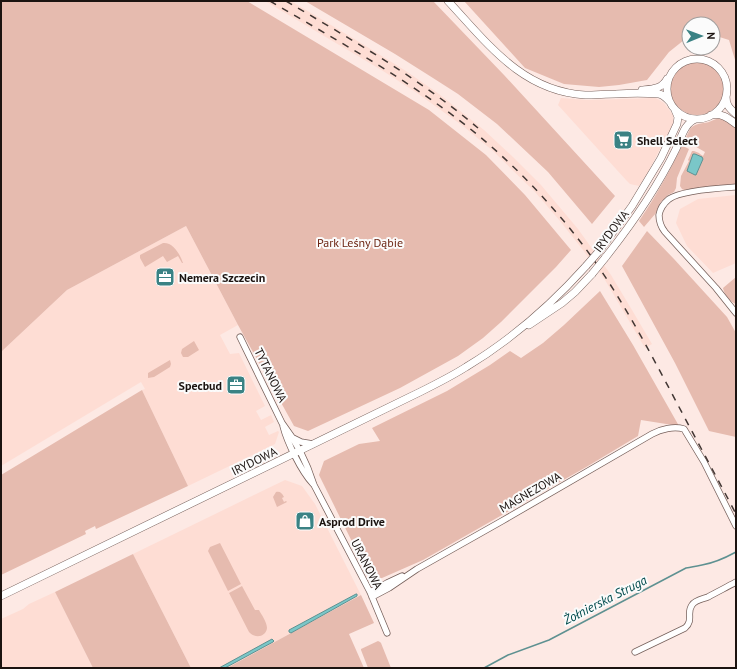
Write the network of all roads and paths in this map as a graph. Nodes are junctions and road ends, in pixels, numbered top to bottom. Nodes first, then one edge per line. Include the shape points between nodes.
1 (448, 1) edge
2 (667, 79) junction
3 (616, 94) junction
4 (726, 94) junction
5 (672, 105) junction
6 (736, 114) edge
7 (709, 116) junction
8 (700, 118) junction
9 (736, 124) edge
10 (736, 187) edge
11 (736, 313) edge
12 (512, 336) junction
13 (240, 337) dead end
14 (282, 423) junction
15 (292, 436) junction
16 (314, 444) junction
17 (297, 452) junction
18 (736, 526) edge
19 (736, 582) edge
20 (371, 595) junction
21 (1, 596) edge
22 (387, 633) dead end
23 (635, 652) dead end

1 - 3 street via 504,60 530,78 570,93
2 - 3 street via 659,88
2 - 4 street via 674,68 682,62 692,59 710,61 722,73
2 - 5 street via 666,92
3 - 5 street via 659,94
4 - 6 street via 729,107
4 - 7 street via 724,102
5 - 8 street via 686,117
5 - 12 street, IRYDOWA, bridge via 678,117 677,124 661,158 632,206 586,266 558,296
7 - 8 street
7 - 9 street via 724,116
8 - 12 street, IRYDOWA, bridge via 688,124 647,200 592,274 559,306
10 - 11 street via 676,196 669,200 660,212 660,224 665,232
12 - 16 street, IRYDOWA via 453,375
13 - 14 street, TYTANOWA
14 - 15 street, TYTANOWA
14 - 17 street, TYTANOWA via 285,435
15 - 16 street, TYTANOWA via 298,442
15 - 17 street, TYTANOWA
16 - 17 street, IRYDOWA
17 - 20 street, URANOWA via 308,479 314,485
17 - 21 street, IRYDOWA
18 - 20 street, MAGNEZOWA via 704,462 684,429 660,430 417,569 387,583
19 - 23 street via 694,602 689,610 690,621 685,628
20 - 22 street, URANOWA

